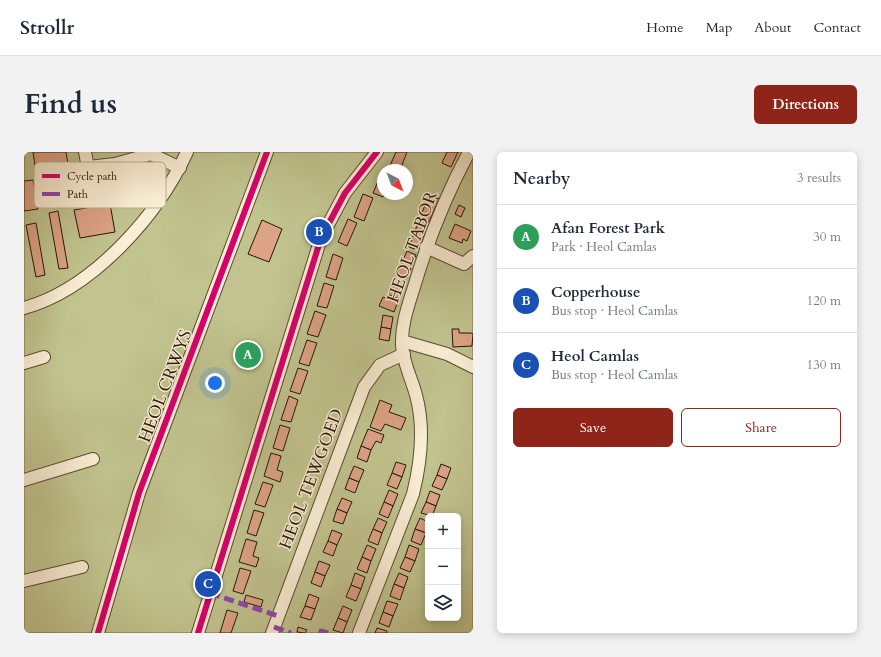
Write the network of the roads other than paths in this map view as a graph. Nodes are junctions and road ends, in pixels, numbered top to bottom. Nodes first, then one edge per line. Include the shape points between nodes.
1 (85, 152) edge
2 (187, 152) edge
3 (267, 152) edge
4 (377, 152) edge
5 (469, 152) edge
6 (87, 162) edge
7 (122, 162) edge
8 (180, 168) junction
9 (166, 189) edge
10 (153, 208) edge
11 (426, 248) junction
12 (473, 256) edge
13 (24, 308) edge
14 (402, 341) junction
15 (404, 354) junction
16 (44, 357) dead end
17 (24, 363) edge
18 (473, 367) edge
19 (93, 459) dead end
20 (24, 480) edge
21 (82, 567) dead end
22 (24, 582) edge
23 (98, 633) edge
24 (198, 633) edge
25 (272, 633) edge
26 (359, 633) edge

1 - 6 street
2 - 8 street
3 - 23 street, HEOL CRWYS via 139,493
4 - 24 street via 345,194 321,238
5 - 11 street, HEOL TABOR
7 - 8 street via 151,154
8 - 9 street
10 - 13 street via 126,240 94,269 58,294
11 - 12 street via 464,264
11 - 14 street, HEOL TABOR via 404,320
14 - 15 street, HEOL TABOR
14 - 18 street via 451,355
15 - 25 street, HEOL TEWGOED via 380,365 364,387
15 - 26 street, HEOL TABOR via 420,418 421,447 418,474 413,494
16 - 17 street
19 - 20 street
21 - 22 street

